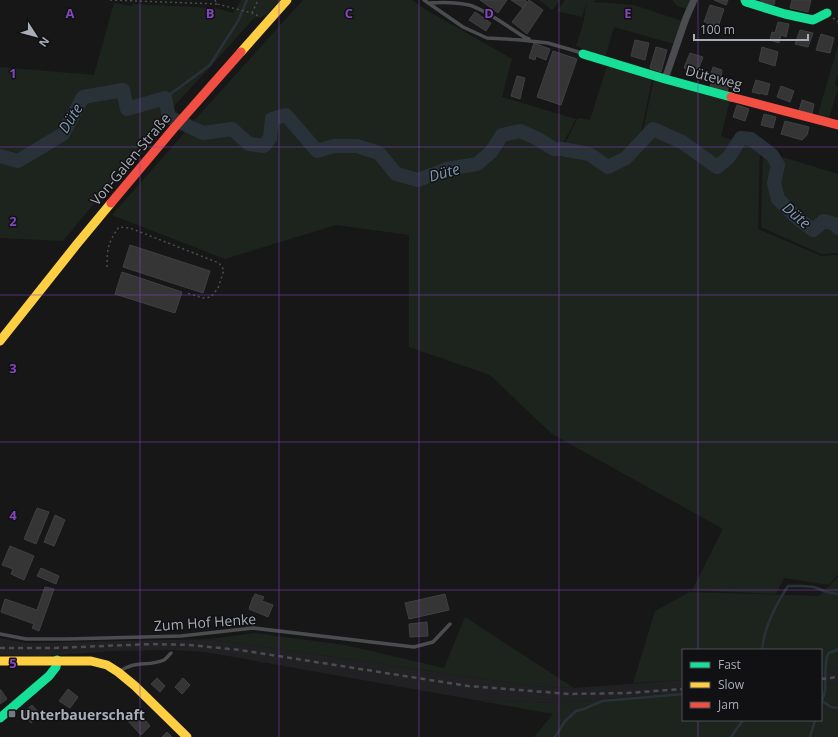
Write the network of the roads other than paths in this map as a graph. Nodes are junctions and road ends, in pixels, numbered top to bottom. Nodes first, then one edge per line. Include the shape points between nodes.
1 (287, 0) edge
2 (694, 0) edge
3 (744, 0) edge
4 (426, 1) edge
5 (827, 13) dead end
6 (536, 42) junction
7 (583, 54) joint
8 (665, 78) junction
9 (838, 125) edge
10 (0, 341) edge
11 (450, 624) dead end
12 (0, 634) edge
13 (171, 653) dead end
14 (56, 660) junction
15 (0, 661) edge
16 (118, 672) junction
17 (0, 718) edge
18 (187, 737) edge

1 - 10 street, Von-Galen-Straße via 184,116
2 - 8 street
3 - 5 street via 785,14 813,20
4 - 6 lane via 470,5
4 - 6 lane via 462,27 487,38
6 - 7 lane
7 - 8 street, Düteweg
8 - 9 street, Düteweg
11 - 12 lane, Zum Hof Henke via 433,642 414,647 253,628 181,636 74,639 26,639
13 - 16 lane via 165,659 125,667
14 - 15 street
14 - 16 street via 91,661 107,665
14 - 17 street via 56,668 49,676
16 - 18 street via 135,686 166,720

